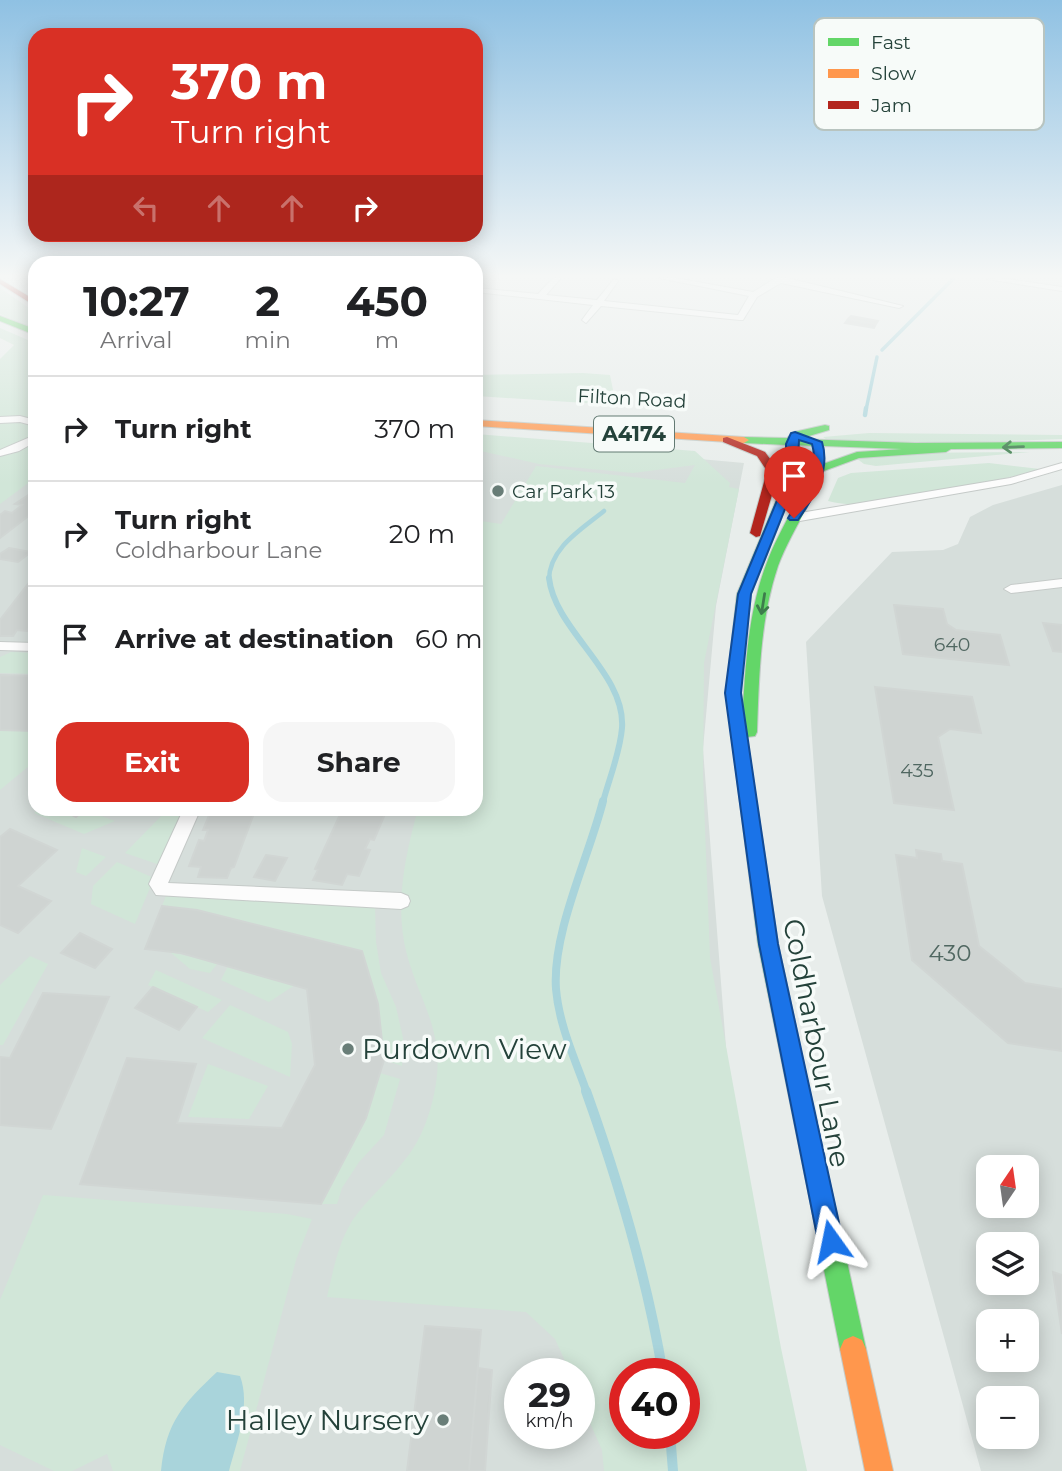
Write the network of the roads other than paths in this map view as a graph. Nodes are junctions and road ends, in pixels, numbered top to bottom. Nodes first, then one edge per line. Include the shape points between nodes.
1 (483, 412) edge
2 (0, 420) edge
3 (28, 422) edge
4 (483, 423) edge
5 (1062, 429) edge
6 (791, 435) junction
7 (727, 440) junction
8 (28, 442) edge
9 (819, 445) junction
10 (1062, 445) edge
11 (965, 448) junction
12 (0, 453) edge
13 (1062, 466) edge
14 (819, 469) junction
15 (810, 494) junction
16 (860, 508) junction
17 (794, 518) junction
18 (1062, 583) edge
19 (1011, 589) dead end
20 (744, 594) junction
21 (0, 646) edge
22 (28, 647) edge
23 (746, 788) junction
24 (189, 816) edge
25 (401, 901) dead end
26 (879, 1471) edge

1 - 6 street via 582,423
2 - 3 street
4 - 7 street, Filton Road / A4174
5 - 6 street via 825,428
6 - 7 street, Filton Road / A4174
6 - 9 street
6 - 20 street, Coldharbour Lane via 792,479
7 - 20 street via 757,451 774,471
8 - 12 street
9 - 11 street
9 - 14 street, Coldharbour Lane
10 -> 11 street
11 - 14 street via 867,454
13 - 16 street via 1011,481
14 - 15 street, Coldharbour Lane
15 - 16 street via 826,505
15 - 17 street, Coldharbour Lane
16 - 17 street
17 -> 23 street, Coldharbour Lane via 776,552 763,600 751,688
18 - 19 street
20 - 23 street, Coldharbour Lane via 733,693
21 - 22 street
23 - 26 street, Coldharbour Lane via 768,944
24 - 25 street via 158,884 163,890

